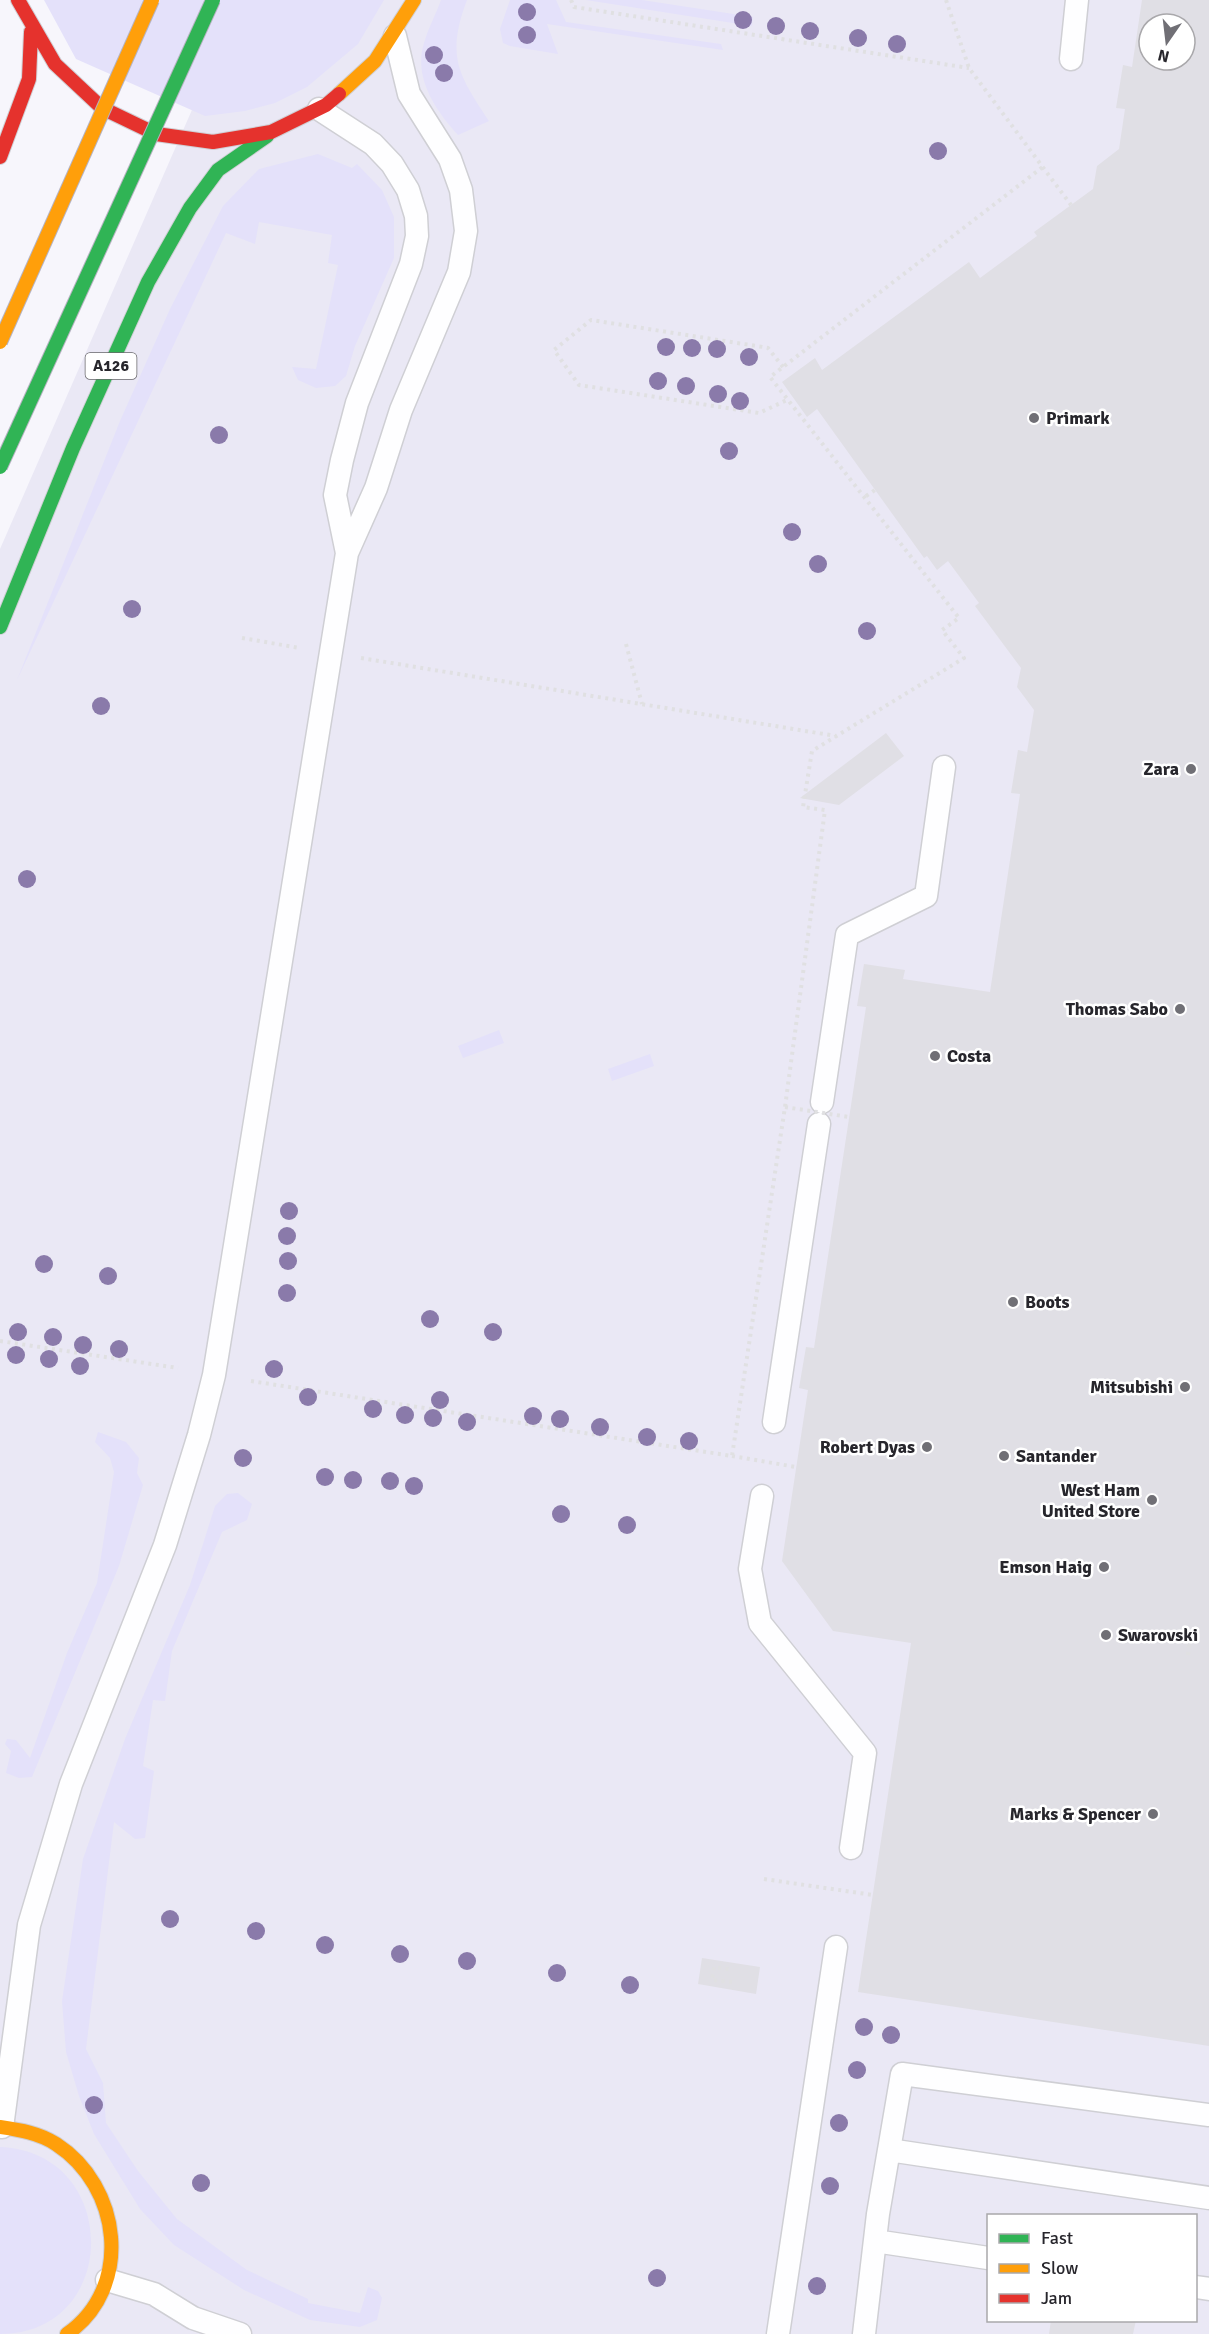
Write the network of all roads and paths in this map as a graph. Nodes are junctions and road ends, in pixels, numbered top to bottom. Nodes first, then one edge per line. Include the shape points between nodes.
1 (18, 0) edge
2 (152, 0) edge
3 (213, 0) edge
4 (414, 0) edge
5 (571, 0) edge
6 (946, 0) edge
7 (1077, 0) edge
8 (32, 32) junction
9 (395, 36) junction
10 (1071, 59) dead end
11 (969, 68) junction
12 (319, 109) junction
13 (267, 136) junction
14 (0, 157) edge
15 (1044, 166) junction
16 (1071, 205) dead end
17 (0, 342) edge
18 (783, 367) junction
19 (787, 400) junction
20 (0, 467) edge
21 (874, 490) dead end
22 (866, 496) junction
23 (347, 553) junction
24 (0, 627) edge
25 (242, 638) dead end
26 (626, 644) dead end
27 (329, 653) junction
28 (642, 704) junction
29 (838, 736) junction
30 (944, 767) dead end
31 (785, 1107) junction
32 (849, 1117) dead end
33 (0, 1341) edge
34 (178, 1368) dead end
35 (251, 1382) dead end
36 (774, 1422) dead end
37 (732, 1456) junction
38 (796, 1467) dead end
39 (762, 1496) dead end
40 (1190, 1638) dead end
41 (1188, 1655) dead end
42 (851, 1848) dead end
43 (764, 1879) dead end
44 (873, 1895) dead end
45 (837, 1947) dead end
46 (733, 1970) dead end
47 (732, 1982) dead end
48 (1209, 2115) edge
49 (1, 2127) edge
50 (889, 2150) junction
51 (1209, 2198) edge
52 (875, 2241) junction
53 (987, 2258) edge
54 (107, 2280) junction
55 (68, 2334) edge
56 (240, 2334) edge
57 (778, 2334) edge
58 (864, 2334) edge

1 - 8 main road
2 - 17 main road, bridge
3 - 20 main road, bridge
4 - 9 main road
5 - 11 path via 574,7
6 - 11 path
7 - 10 lane
8 - 13 main road via 54,65 80,93 118,120 168,137 224,144
8 - 14 main road via 29,79
9 - 12 main road via 367,71
9 - 23 lane via 409,94 450,159 461,190 466,231 459,272 404,401 376,488
11 - 15 path
12 - 13 main road via 298,124
12 - 23 lane via 373,144 392,164 408,190 416,216 417,236 411,264 357,403 342,460 335,495
13 - 24 main road, A126 via 218,170 190,208 148,282 73,448
15 - 16 path
15 - 18 path
18 - 19 path via 770,377
18 - 19 path via 763,346 591,320 554,350 579,386 759,413
19 - 22 path
21 - 22 path
22 - 29 path via 959,618 942,630 964,658
23 - 27 lane
25 - 27 path
26 - 28 path
27 - 28 path
27 - 49 lane via 214,1375 165,1545 71,1784 29,1926
28 - 29 path
29 - 31 path via 812,751 803,807 825,810
30 - 36 lane via 926,896 847,935
31 - 32 path, bridge
31 - 37 path
33 - 34 path
35 - 37 path
37 - 38 path
39 - 42 lane via 750,1569 760,1623 865,1753
40 - 41 path
43 - 44 path, bridge
45 - 57 lane
46 - 47 path via 714,1967 712,1980
48 - 50 lane via 902,2074
49 - 54 main road via 40,2135 59,2145 91,2175 104,2197 113,2236
50 - 51 lane
50 - 52 lane
52 - 53 lane
52 - 58 lane
54 - 55 main road via 86,2317
54 - 56 lane via 154,2294 193,2318

